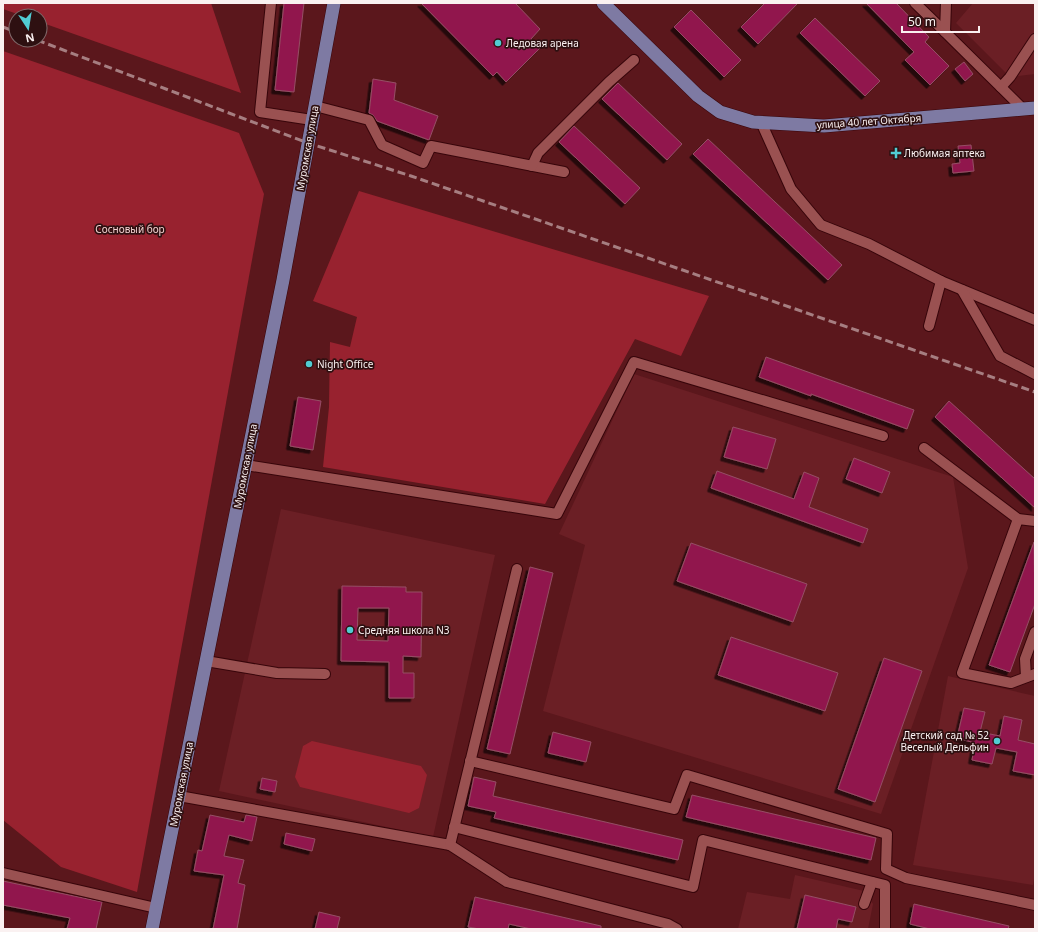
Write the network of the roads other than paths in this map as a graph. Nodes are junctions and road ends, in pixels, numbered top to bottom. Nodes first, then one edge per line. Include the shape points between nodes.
1 (271, 3) edge
2 (334, 3) edge
3 (603, 3) edge
4 (915, 3) edge
5 (946, 3) edge
6 (945, 32) junction
7 (1035, 39) edge
8 (634, 60) dead end
9 (1000, 87) junction
10 (315, 106) junction
11 (1029, 109) edge
12 (312, 120) junction
13 (761, 122) junction
14 (532, 166) junction
15 (564, 172) dead end
16 (941, 281) junction
17 (962, 290) junction
18 (1035, 320) edge
19 (928, 326) dead end
20 (1035, 374) edge
21 (883, 436) dead end
22 (924, 448) dead end
23 (246, 464) junction
24 (1018, 519) junction
25 (1035, 521) edge
26 (517, 570) dead end
27 (1035, 632) edge
28 (206, 661) junction
29 (325, 674) dead end
30 (1031, 676) edge
31 (470, 761) junction
32 (179, 796) junction
33 (454, 827) junction
34 (450, 846) junction
35 (886, 869) junction
36 (3, 873) edge
37 (872, 882) junction
38 (885, 885) junction
39 (864, 904) dead end
40 (1035, 905) edge
41 (156, 908) junction
42 (152, 929) edge
43 (677, 929) edge
44 (885, 929) edge

1 - 12 street via 260,112
2 - 10 main road, Муромская улица
3 - 13 main road, улица 40 лет Октября via 698,96 720,112
4 - 6 street
5 - 6 street
6 - 9 street
7 - 9 street via 1010,77
8 - 14 street via 538,153
9 - 11 street
10 - 12 main road, Муромская улица
10 - 14 street via 369,120 382,145 423,163 431,146
11 - 13 main road, улица 40 лет Октября via 824,126
12 - 23 main road, Муромская улица
13 - 16 street via 791,189 821,225 870,244
14 - 15 street
16 - 17 street
16 - 19 street
17 - 18 street
17 - 20 street via 1000,356
21 - 23 street via 634,362 557,514
22 - 24 street
23 - 28 main road, Муромская улица
24 - 25 street
24 - 30 street via 962,673 1011,683
26 - 31 street
27 - 30 street via 1025,659
28 - 29 street via 278,673
28 - 32 main road, Муромская улица
31 - 33 street
31 - 35 street via 674,809 687,775 887,834
32 - 34 street
32 - 41 main road, Муромская улица
33 - 34 street
33 - 37 street via 693,887 703,840
34 - 43 street via 507,882 668,924
35 - 38 street
35 - 40 street via 906,878
36 - 41 street
37 - 38 street
37 - 39 street
38 - 44 street
41 - 42 main road, Муромская улица

